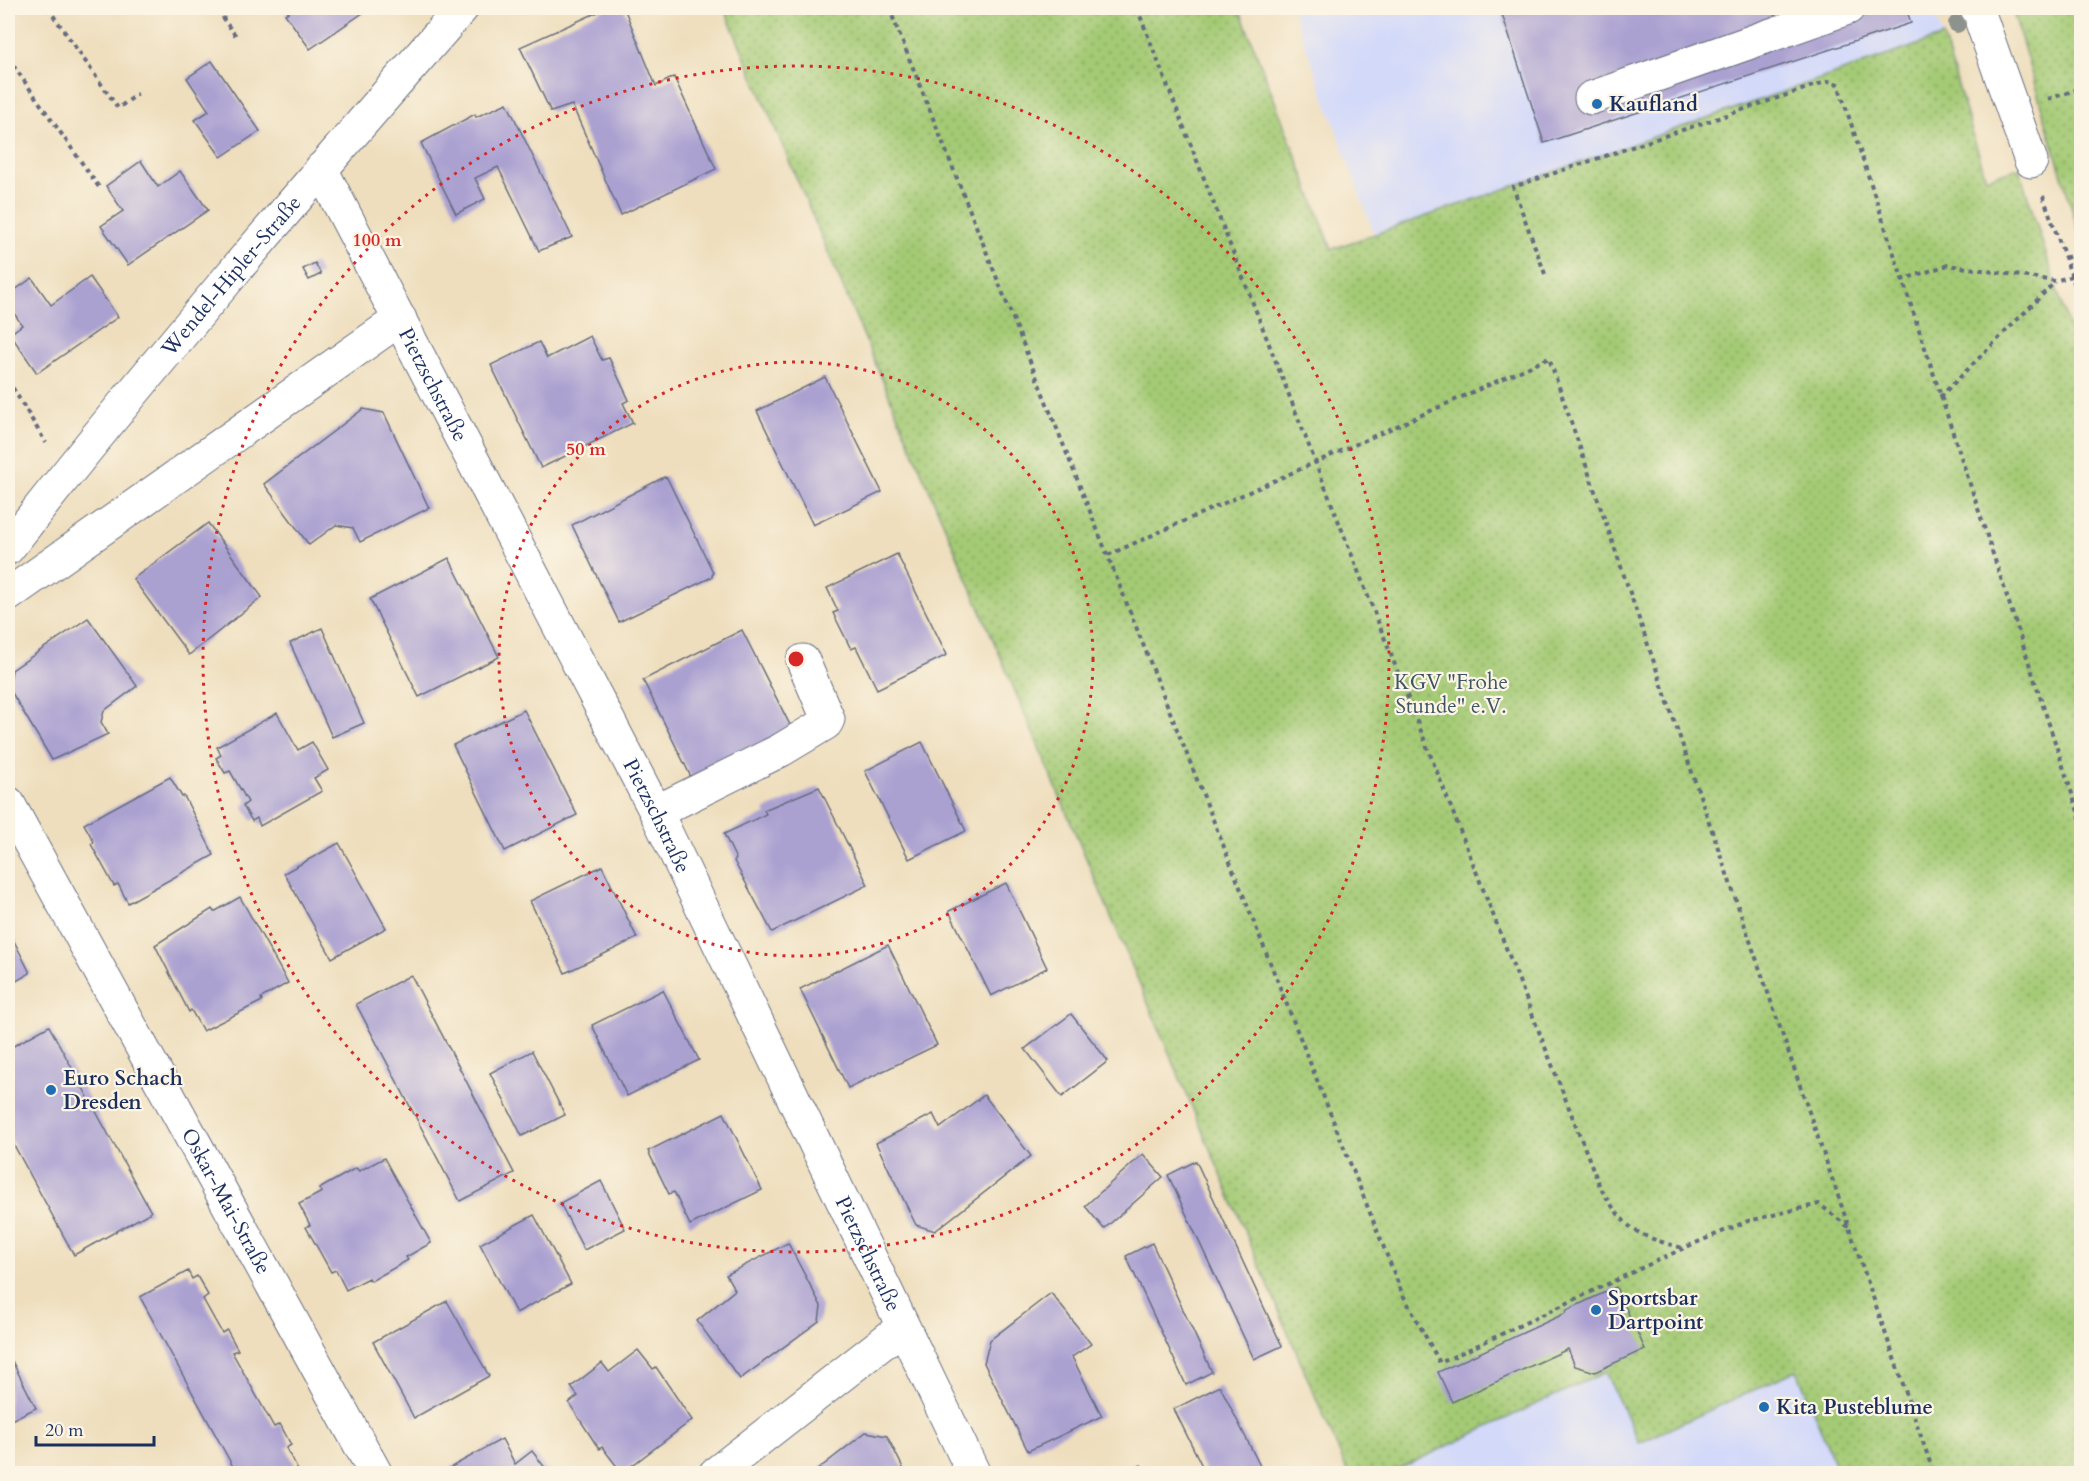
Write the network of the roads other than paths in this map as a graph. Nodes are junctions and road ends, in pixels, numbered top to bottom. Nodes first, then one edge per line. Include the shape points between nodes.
1 (462, 8) edge
2 (1848, 8) edge
3 (1977, 8) edge
4 (1591, 98) dead end
5 (2031, 161) road end
6 (321, 169) junction
7 (400, 319) junction
8 (8, 548) edge
9 (8, 595) edge
10 (802, 661) dead end
11 (8, 803) edge
12 (656, 812) junction
13 (903, 1327) junction
14 (376, 1473) edge
15 (715, 1473) edge
16 (974, 1473) edge

1 - 6 street, Wendel-Hipler-Straße
2 - 4 street
3 - 5 street
6 - 7 street, Pietzschstraße
6 - 8 street, Wendel-Hipler-Straße via 65,474
7 - 9 street
7 - 12 street, Pietzschstraße
10 - 12 street via 824,705 826,723 781,750
11 - 14 street, Oskar-Mai-Straße
12 - 13 street, Pietzschstraße
13 - 15 street
13 - 16 street, Pietzschstraße

